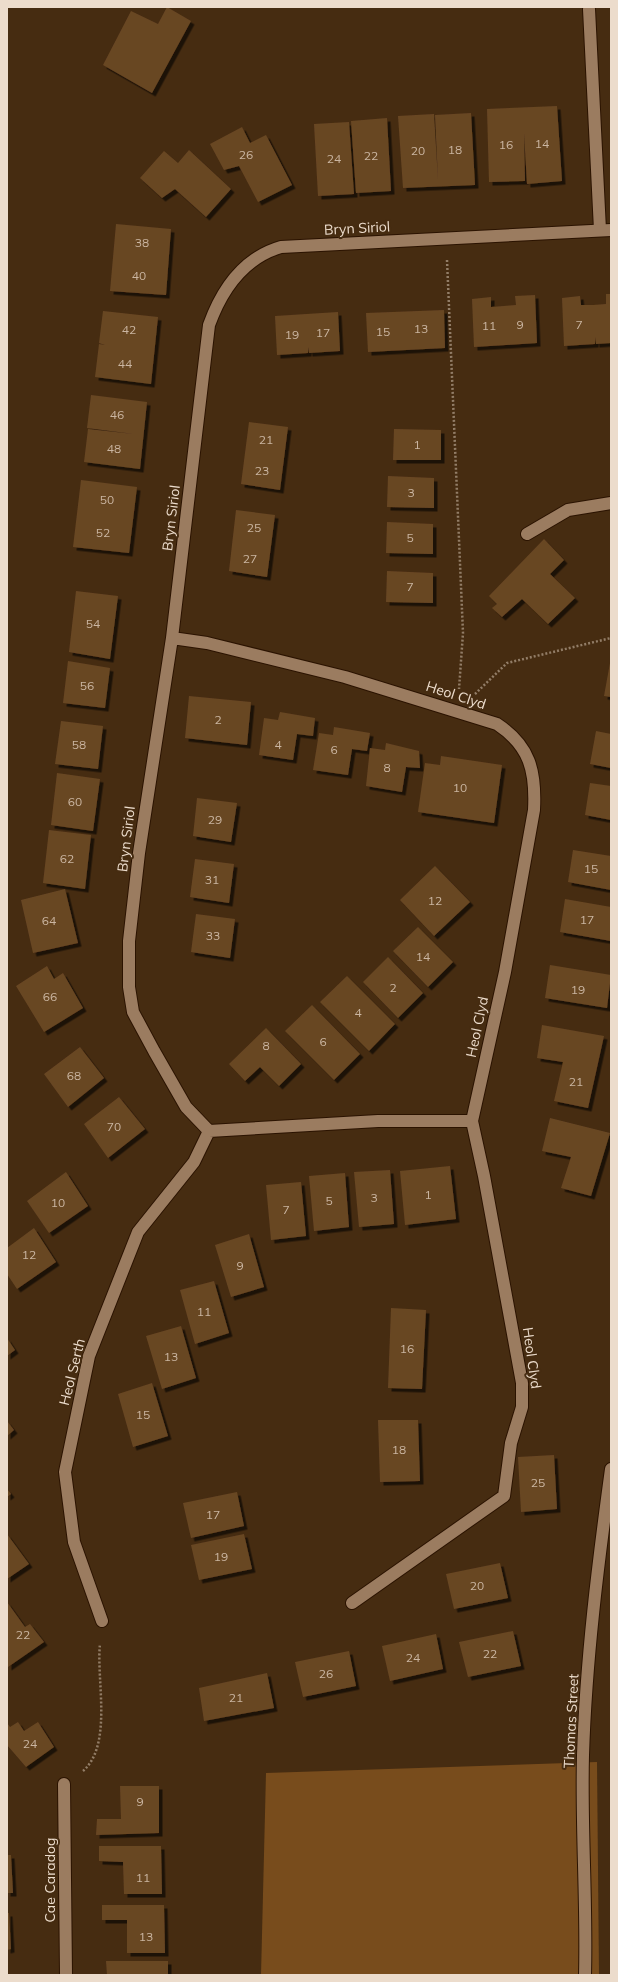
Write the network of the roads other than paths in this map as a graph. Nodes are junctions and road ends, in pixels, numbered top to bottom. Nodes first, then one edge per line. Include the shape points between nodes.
1 (589, 9) dead end
2 (606, 230) edge
3 (611, 503) edge
4 (527, 534) dead end
5 (172, 638) junction
6 (472, 1121) junction
7 (208, 1131) junction
8 (611, 1469) edge
9 (352, 1603) dead end
10 (102, 1621) road end
11 (64, 1784) road end
12 (66, 1975) edge
13 (585, 1975) edge

1 - 2 street
2 - 5 street, Bryn Siriol via 281,247 248,263 219,300 209,325
3 - 4 street via 568,510
5 - 6 street, Heol Clyd via 207,643 345,677 497,724 510,732 520,743 528,756 533,774 534,810 505,972
5 - 7 street, Bryn Siriol via 139,853 129,941 129,987 133,1012 154,1051 186,1107
6 - 7 street via 378,1121
6 - 9 street, Heol Clyd via 522,1383 522,1408 511,1443 504,1496
7 - 10 street, Heol Serth via 194,1162 138,1232 89,1356 65,1472 74,1542
8 - 13 street, Thomas Street via 592,1609 583,1754
11 - 12 street, Cae Caradog

